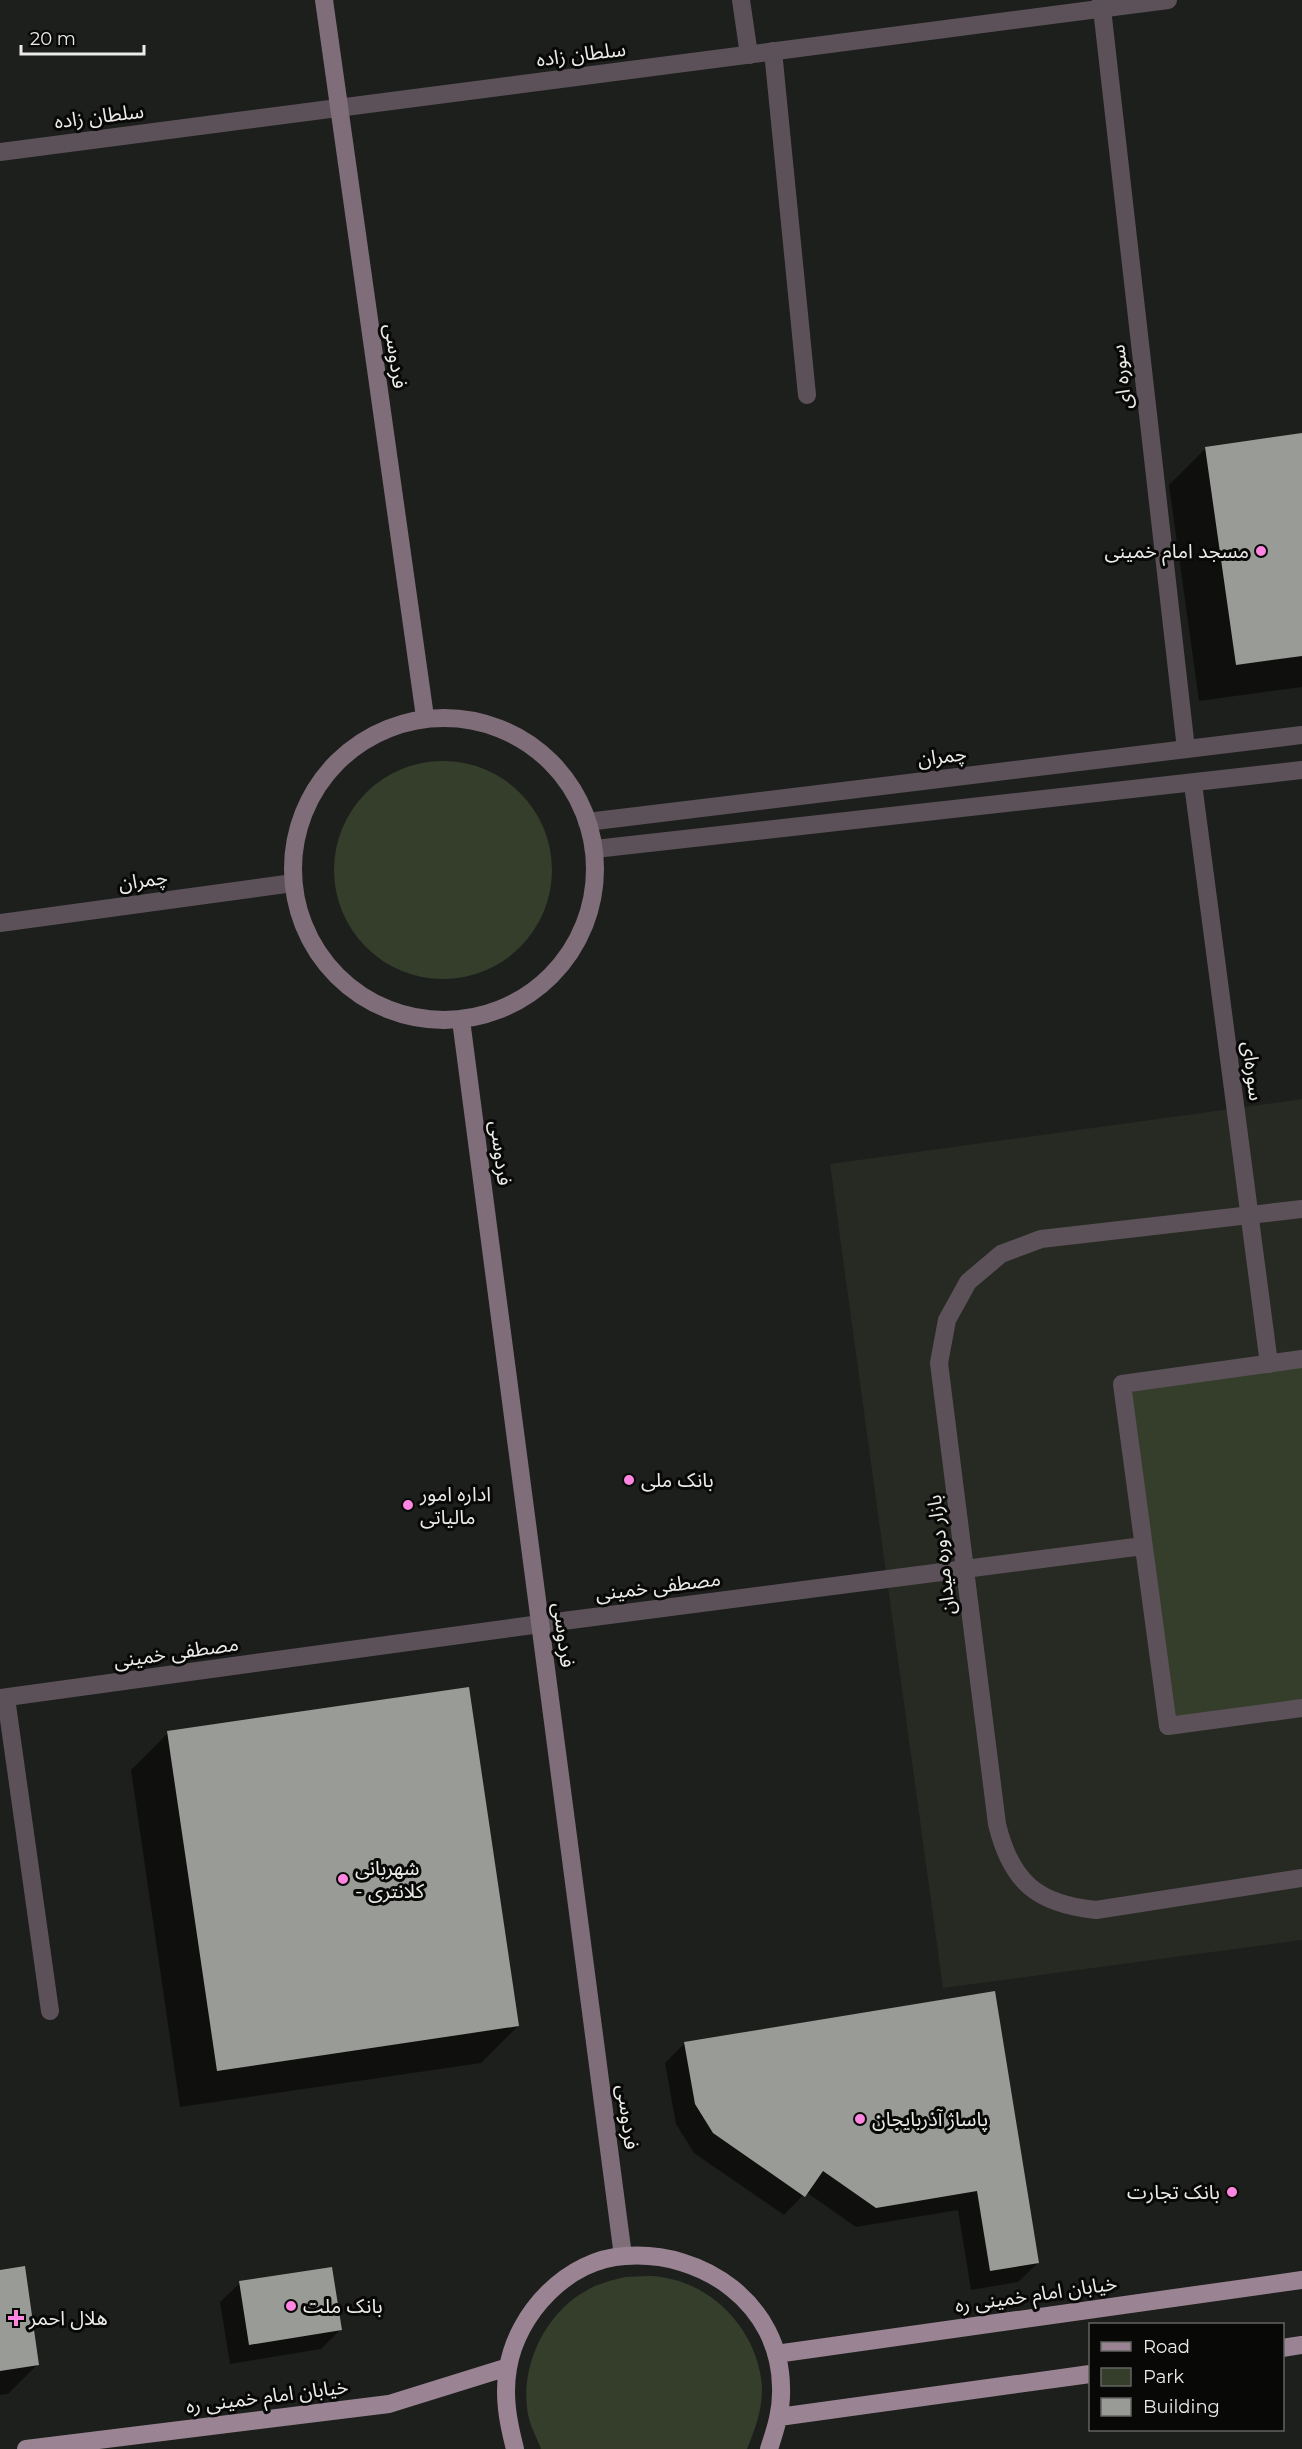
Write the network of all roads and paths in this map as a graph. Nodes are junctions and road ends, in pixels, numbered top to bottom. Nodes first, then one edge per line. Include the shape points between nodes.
1 (324, 0) edge
2 (741, 0) edge
3 (1168, 0) edge
4 (1101, 4) edge
5 (773, 51) junction
6 (749, 55) junction
7 (339, 108) junction
8 (0, 152) edge
9 (807, 395) dead end
10 (425, 717) junction
11 (1302, 735) edge
12 (1186, 749) junction
13 (1302, 770) edge
14 (1193, 784) junction
15 (587, 822) junction
16 (595, 849) junction
17 (293, 883) junction
18 (0, 923) edge
19 (461, 1020) junction
20 (1302, 1209) edge
21 (1249, 1215) junction
22 (1302, 1359) edge
23 (1269, 1364) junction
24 (1143, 1546) junction
25 (966, 1568) junction
26 (540, 1624) junction
27 (3, 1698) edge
28 (1302, 1708) edge
29 (1302, 1878) edge
30 (50, 2011) dead end
31 (623, 2256) junction
32 (1302, 2280) edge
33 (1302, 2345) edge
34 (1284, 2348) edge
35 (776, 2354) junction
36 (508, 2367) junction
37 (1089, 2374) edge
38 (779, 2417) junction
39 (26, 2449) edge
40 (514, 2449) edge
41 (769, 2449) edge

1 - 7 main road, فردوسی
2 - 6 street
3 - 4 street, سلطان زاده
4 - 5 street, سلطان زاده
4 - 12 street, سوره ای
5 - 6 street, سلطان زاده
5 - 9 street
6 - 7 street, سلطان زاده
7 - 8 street, سلطان زاده
7 - 10 main road, فردوسی
10 - 15 main road via 472,719 517,735 554,764 581,804
10 - 17 main road via 379,731 340,758 311,796 295,841
11 - 12 street, چمران
12 - 15 street, چمران
13 - 14 street
14 - 16 street
14 - 21 street, سوره‌ای
15 - 16 main road
16 - 19 main road via 594,897 578,942 549,980 509,1007
17 - 18 street, چمران
17 - 19 main road via 307,934 334,974 371,1003 416,1019
19 - 26 main road, فردوسی
20 - 21 street, بازار دوره میدان
21 - 23 street, سوره‌ای
21 - 25 street, بازار دوره میدان via 1041,1239 1001,1254 968,1282 946,1320 939,1363
22 - 23 street
23 - 24 street via 1122,1384
24 - 25 street, مصطفی خمینی
24 - 28 street via 1168,1726
25 - 26 street, مصطفی خمینی
25 - 29 street, بازار دوره میدان via 997,1824 1004,1852 1019,1877 1041,1896 1068,1907 1096,1910
26 - 27 street, مصطفی خمینی
26 - 31 main road, فردوسی
27 - 30 street
31 - 35 main road via 665,2256 719,2278 735,2289 760,2319
31 - 36 main road via 584,2267 549,2291 522,2326
32 - 35 main road, خیابان امام خمینی ره
33 - 34 main road
35 - 38 main road via 782,2385
36 - 39 main road, خیابان امام خمینی ره via 389,2404
36 - 40 main road via 506,2405
37 - 38 main road
38 - 41 main road

